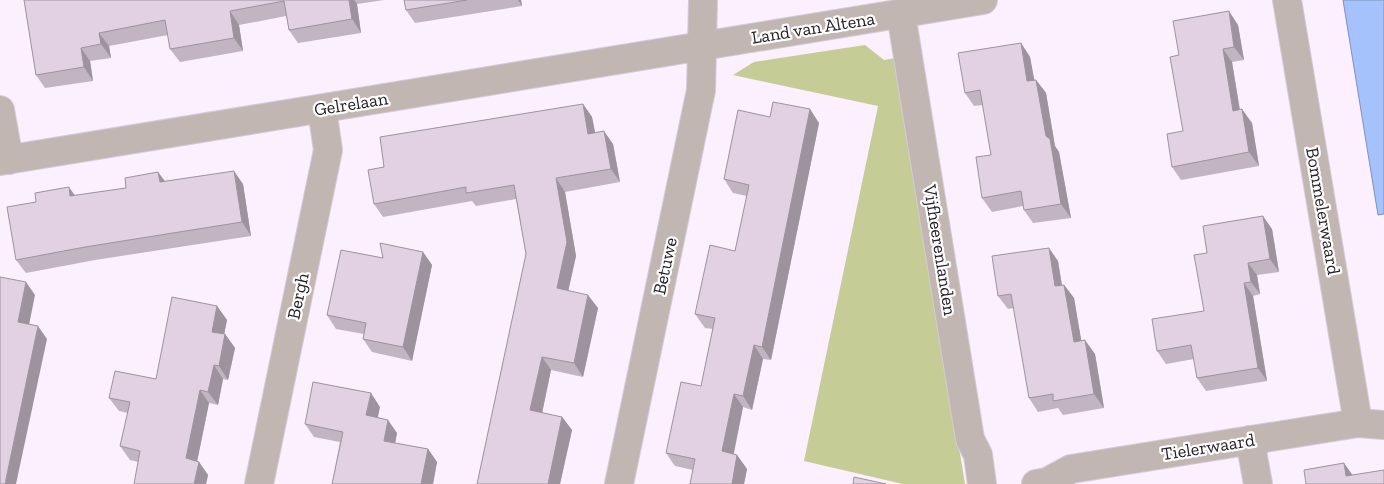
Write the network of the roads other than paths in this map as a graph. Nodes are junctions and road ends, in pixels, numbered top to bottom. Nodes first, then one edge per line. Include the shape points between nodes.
1 (703, 0) edge
2 (983, 0) edge
3 (1287, 0) edge
4 (901, 14) junction
5 (702, 46) junction
6 (322, 108) junction
7 (0, 110) edge
8 (4, 160) edge
9 (1371, 424) edge
10 (1250, 440) junction
11 (259, 484) edge
12 (619, 484) edge
13 (982, 484) edge
14 (1036, 484) edge
15 (1258, 484) edge

1 - 5 street, Betuwe
2 - 4 street, Land van Altena
3 - 9 street, Bommelerwaard
4 - 5 street, Land van Altena
4 - 13 street, Vijfheerenlanden via 970,439 978,455
5 - 6 street, Gelrelaan
5 - 12 street, Betuwe via 701,90
6 - 8 street, Gelrelaan
6 - 11 street, Bergh via 328,150
7 - 8 street
9 - 10 street, Tielerwaard
10 - 14 street, Tielerwaard via 1071,469
10 - 15 street

